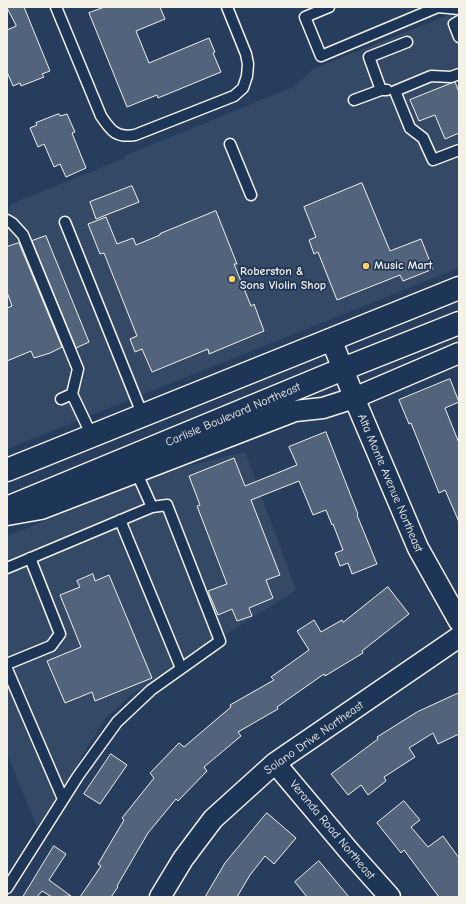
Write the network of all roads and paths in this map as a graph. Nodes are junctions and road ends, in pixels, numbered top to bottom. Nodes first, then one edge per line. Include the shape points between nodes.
1 (56, 7) edge
2 (227, 7) edge
3 (329, 7) edge
4 (437, 7) edge
5 (459, 9) edge
6 (459, 22) edge
7 (459, 36) edge
8 (408, 42) dead end
9 (459, 74) edge
10 (381, 90) junction
11 (395, 91) junction
12 (354, 100) dead end
13 (230, 144) dead end
14 (459, 150) edge
15 (251, 195) dead end
16 (7, 220) edge
17 (65, 222) dead end
18 (459, 288) edge
19 (459, 323) edge
20 (331, 339) junction
21 (459, 353) edge
22 (342, 369) junction
23 (72, 394) junction
24 (354, 398) junction
25 (61, 399) dead end
26 (143, 416) junction
27 (92, 436) junction
28 (133, 465) junction
29 (7, 470) edge
30 (152, 507) junction
31 (7, 508) edge
32 (7, 515) edge
33 (120, 520) junction
34 (30, 558) junction
35 (7, 568) edge
36 (459, 621) edge
37 (459, 637) edge
38 (7, 664) edge
39 (182, 668) junction
40 (7, 669) edge
41 (275, 763) junction
42 (64, 799) junction
43 (7, 888) edge
44 (160, 897) edge
45 (390, 897) edge

1 - 2 lane via 101,116 108,127 126,136 135,135 234,96 243,88 248,64
3 - 4 lane via 305,17 321,56
4 - 5 lane
6 - 7 lane via 454,24
8 - 10 lane via 369,57
9 - 11 lane via 451,78 431,76
10 - 11 lane
10 - 12 lane
11 - 14 lane via 410,128 423,138 433,160
13 - 15 lane
16 - 23 lane via 23,235 78,369
17 - 26 lane
18 - 20 main road
19 - 22 main road, Carlisle Boulevard Northeast
20 - 22 street, Alta Monte Avenue Northeast
20 - 26 main road
21 - 24 street
22 - 24 street, Alta Monte Avenue Northeast
22 - 28 main road, Carlisle Boulevard Northeast
23 - 25 lane
23 - 27 lane
24 - 28 street via 323,408 295,411
24 - 36 street, Alta Monte Avenue Northeast via 418,548
26 - 27 main road
27 - 29 main road
28 - 30 lane
28 - 31 main road, Carlisle Boulevard Northeast
28 - 32 street via 41,509
30 - 33 lane
30 - 39 lane via 167,505 220,642
33 - 34 lane
33 - 39 lane
34 - 35 lane
34 - 38 lane via 60,634 51,646
37 - 41 street, Solano Drive Northeast
39 - 42 lane via 151,690 117,722
40 - 42 lane
41 - 44 street, Solano Drive Northeast via 213,819 183,859
41 - 45 street, Veranda Road Northeast
42 - 43 lane

